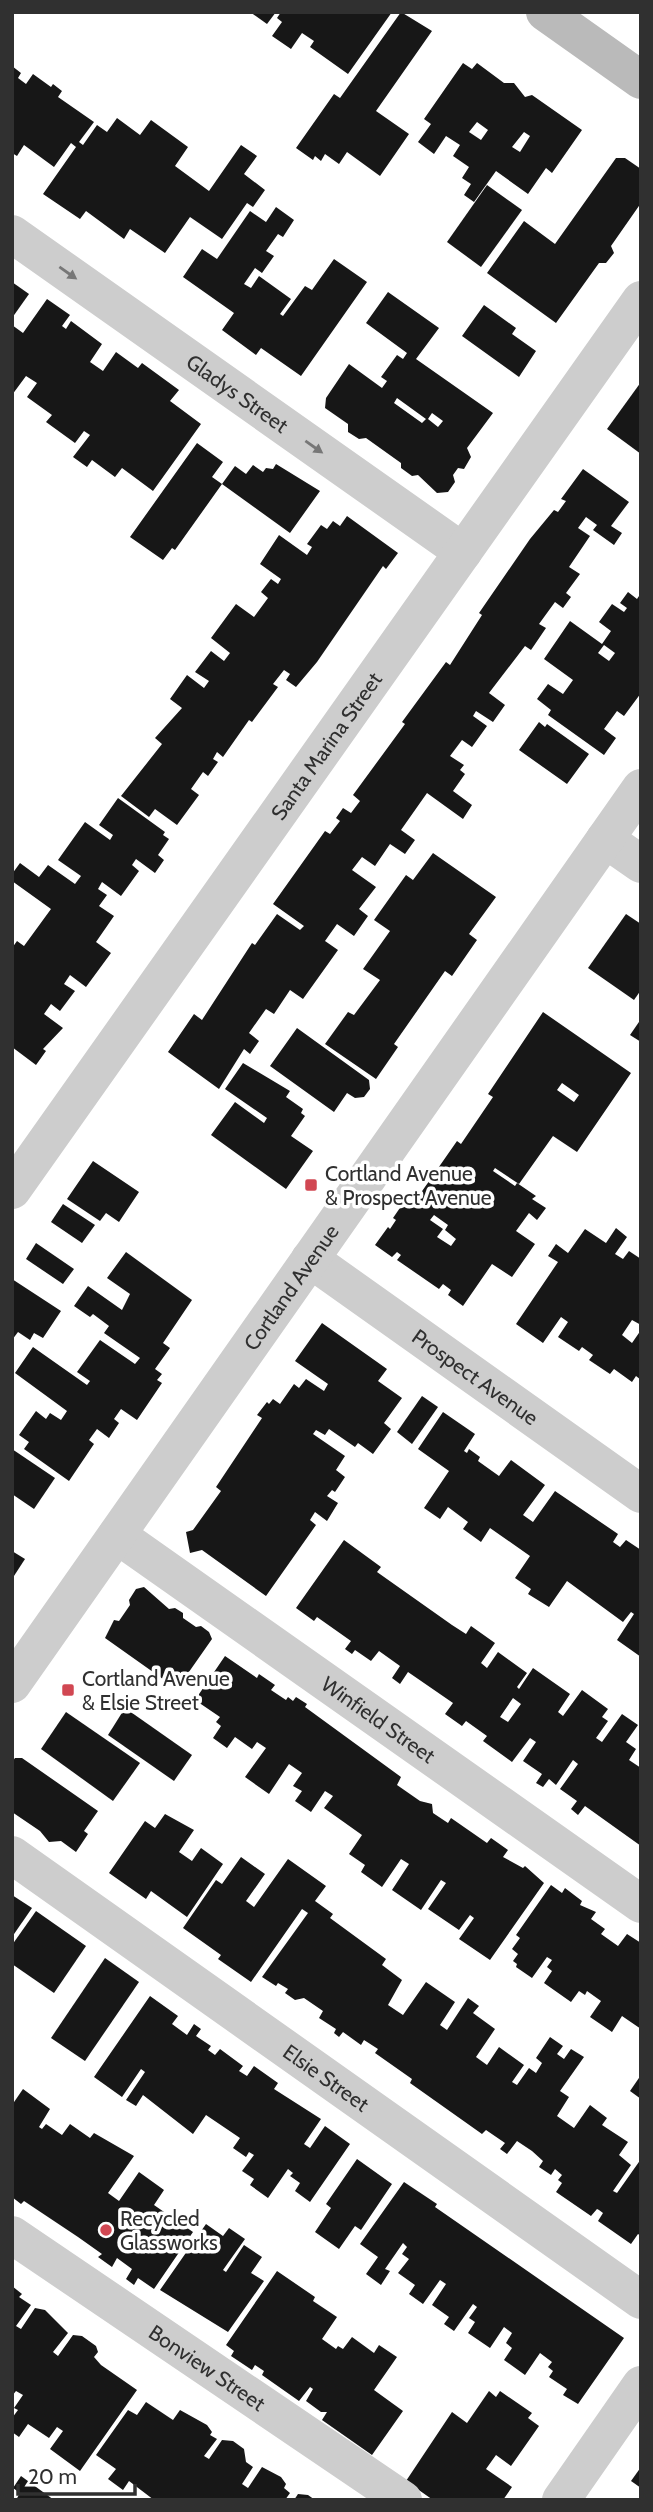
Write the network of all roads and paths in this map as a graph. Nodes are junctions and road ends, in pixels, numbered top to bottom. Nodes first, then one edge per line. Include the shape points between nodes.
1 (545, 12) edge
2 (641, 80) edge
3 (12, 234) edge
4 (641, 300) edge
5 (463, 552) junction
6 (641, 788) edge
7 (606, 839) junction
8 (641, 864) edge
9 (12, 1190) edge
10 (310, 1259) junction
11 (641, 1494) edge
12 (117, 1535) junction
13 (12, 1684) edge
14 (12, 1855) edge
15 (641, 1905) edge
16 (12, 2235) edge
17 (641, 2300) edge
18 (641, 2385) edge
19 (403, 2500) edge
20 (561, 2500) edge

1 - 2 main road
3 -> 5 street, Gladys Street
4 - 5 street, Santa Marina Street
5 - 9 street, Santa Marina Street
6 - 7 street, Cortland Avenue
7 - 8 street
7 - 10 street, Cortland Avenue
10 - 11 street, Prospect Avenue
10 - 12 street, Cortland Avenue
12 - 13 street, Cortland Avenue
12 - 15 street, Winfield Street
14 - 17 street, Elsie Street
16 - 19 street, Bonview Street
18 - 20 street

